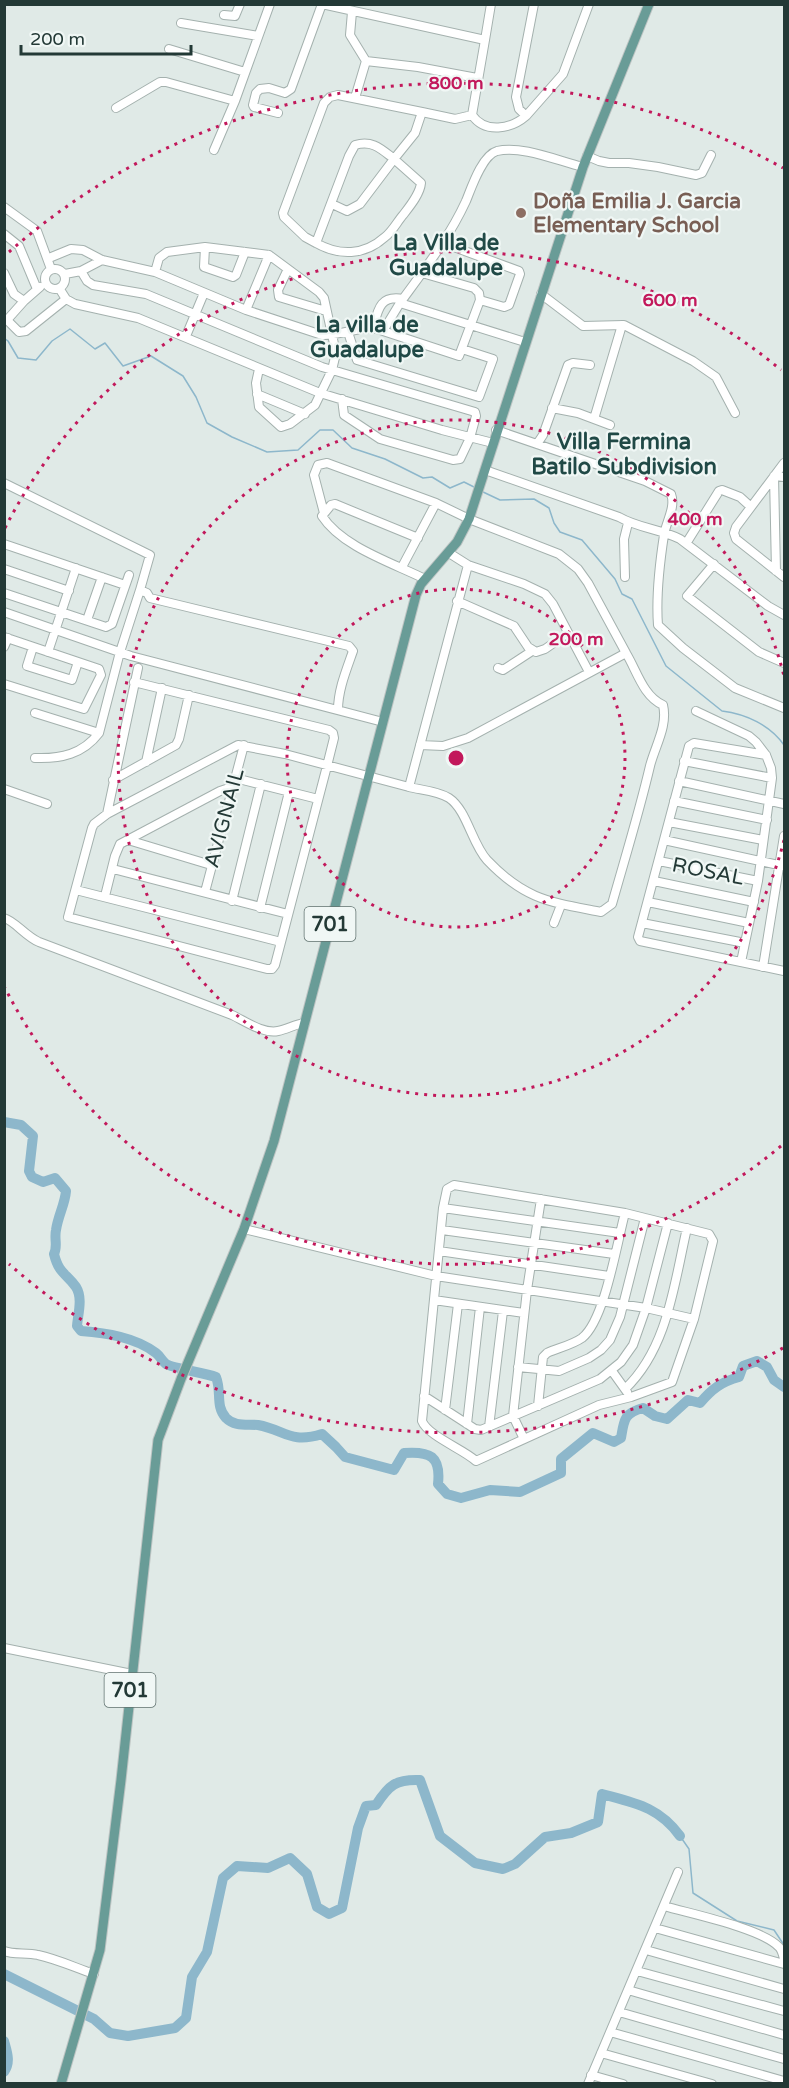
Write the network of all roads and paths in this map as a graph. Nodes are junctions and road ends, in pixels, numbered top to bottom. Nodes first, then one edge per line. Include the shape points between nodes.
1 (240, 4) edge
2 (270, 4) edge
3 (322, 4) edge
4 (491, 4) edge
5 (534, 4) edge
6 (589, 4) edge
7 (649, 4) edge
8 (352, 12) junction
9 (224, 15) dead end
10 (181, 23) dead end
11 (258, 36) junction
12 (485, 40) junction
13 (168, 49) dead end
14 (366, 61) junction
15 (245, 72) junction
16 (477, 78) junction
17 (355, 98) junction
18 (235, 101) junction
19 (116, 108) dead end
20 (422, 112) junction
21 (278, 113) dead end
22 (472, 115) junction
23 (526, 116) junction
24 (214, 150) dead end
25 (711, 155) dead end
26 (587, 156) junction
27 (394, 159) junction
28 (583, 167) junction
29 (332, 204) junction
30 (4, 207) edge
31 (4, 234) edge
32 (316, 243) junction
33 (443, 243) junction
34 (205, 247) junction
35 (245, 252) junction
36 (269, 255) junction
37 (49, 258) junction
38 (102, 260) junction
39 (51, 269) junction
40 (288, 269) junction
41 (81, 271) junction
42 (155, 272) junction
43 (4, 273) edge
44 (422, 273) junction
45 (64, 274) junction
46 (45, 282) junction
47 (59, 288) junction
48 (37, 289) junction
49 (204, 293) junction
50 (541, 294) junction
51 (66, 299) junction
52 (480, 300) junction
53 (24, 301) junction
54 (402, 301) junction
55 (246, 310) junction
56 (327, 311) junction
57 (195, 314) junction
58 (471, 325) junction
59 (622, 325) junction
60 (373, 328) junction
61 (383, 331) junction
62 (348, 332) junction
63 (332, 335) junction
64 (186, 336) junction
65 (525, 342) junction
66 (462, 349) junction
67 (590, 365) dead end
68 (259, 369) junction
69 (332, 370) junction
70 (320, 393) junction
71 (257, 394) junction
72 (342, 399) junction
73 (552, 408) junction
74 (735, 413) dead end
75 (305, 414) junction
76 (594, 418) junction
77 (610, 425) dead end
78 (496, 430) junction
79 (470, 438) junction
80 (493, 443) junction
81 (537, 444) junction
82 (784, 463) edge
83 (485, 470) junction
84 (774, 476) junction
85 (784, 477) edge
86 (4, 483) edge
87 (436, 503) junction
88 (751, 507) junction
89 (324, 513) junction
90 (469, 519) junction
91 (628, 523) junction
92 (664, 532) junction
93 (418, 538) junction
94 (687, 542) junction
95 (4, 544) edge
96 (449, 553) junction
97 (714, 564) junction
98 (468, 565) junction
99 (402, 567) junction
100 (76, 568) junction
101 (4, 569) edge
102 (776, 571) junction
103 (129, 575) dead end
104 (102, 577) junction
105 (626, 577) dead end
106 (784, 577) edge
107 (425, 579) junction
108 (125, 585) junction
109 (140, 590) junction
110 (69, 591) junction
111 (4, 593) edge
112 (457, 601) junction
113 (4, 612) edge
114 (62, 612) junction
115 (784, 615) edge
116 (87, 620) junction
117 (56, 630) junction
118 (568, 633) junction
119 (6, 638) edge
120 (4, 647) edge
121 (33, 647) junction
122 (532, 651) junction
123 (48, 652) junction
124 (120, 652) junction
125 (626, 653) junction
126 (78, 662) junction
127 (784, 663) edge
128 (138, 668) dead end
129 (498, 668) dead end
130 (589, 672) junction
131 (134, 682) junction
132 (4, 684) edge
133 (162, 688) junction
134 (189, 695) junction
135 (784, 708) edge
136 (338, 710) junction
137 (696, 711) dead end
138 (35, 713) dead end
139 (383, 722) junction
140 (99, 733) junction
141 (244, 745) junction
142 (420, 745) junction
143 (766, 755) junction
144 (35, 758) dead end
145 (146, 762) junction
146 (684, 762) junction
147 (327, 766) junction
148 (368, 776) junction
149 (235, 778) junction
150 (772, 778) junction
151 (113, 780) junction
152 (679, 781) junction
153 (261, 784) junction
154 (232, 787) junction
155 (409, 787) junction
156 (4, 789) edge
157 (289, 792) junction
158 (318, 799) junction
159 (770, 800) junction
160 (674, 801) junction
161 (47, 804) dead end
162 (784, 804) edge
163 (107, 814) junction
164 (767, 820) junction
165 (669, 822) junction
166 (784, 836) edge
167 (128, 840) junction
168 (664, 840) junction
169 (763, 840) junction
170 (659, 861) junction
171 (760, 861) junction
172 (210, 865) junction
173 (782, 865) edge
174 (113, 869) junction
175 (654, 881) junction
176 (758, 881) junction
177 (76, 890) junction
178 (205, 892) junction
179 (105, 896) junction
180 (232, 901) junction
181 (648, 902) junction
182 (754, 902) junction
183 (561, 905) junction
184 (260, 908) junction
185 (288, 914) junction
186 (4, 918) edge
187 (749, 922) junction
188 (554, 923) dead end
189 (642, 923) junction
190 (281, 942) junction
191 (745, 943) junction
192 (741, 962) junction
193 (763, 967) junction
194 (784, 970) edge
195 (305, 1023) junction
196 (541, 1199) junction
197 (443, 1208) junction
198 (625, 1213) junction
199 (645, 1218) junction
200 (538, 1220) junction
201 (668, 1223) junction
202 (687, 1228) junction
203 (244, 1229) junction
204 (442, 1230) junction
205 (620, 1233) junction
206 (535, 1242) junction
207 (439, 1251) junction
208 (614, 1254) junction
209 (531, 1264) junction
210 (436, 1276) junction
211 (609, 1276) junction
212 (527, 1290) junction
213 (434, 1300) junction
214 (603, 1301) junction
215 (458, 1304) junction
216 (623, 1304) junction
217 (480, 1307) junction
218 (646, 1308) junction
219 (503, 1311) junction
220 (667, 1311) junction
221 (524, 1313) junction
222 (694, 1319) junction
223 (518, 1367) junction
224 (541, 1370) junction
225 (612, 1371) junction
226 (625, 1389) junction
227 (424, 1396) junction
228 (631, 1397) junction
229 (538, 1406) junction
230 (445, 1410) junction
231 (513, 1416) junction
232 (467, 1424) junction
233 (489, 1427) junction
234 (524, 1439) junction
235 (4, 1648) edge
236 (132, 1674) junction
237 (678, 1872) dead end
238 (664, 1906) junction
239 (655, 1928) junction
240 (646, 1950) junction
241 (4, 1951) edge
242 (784, 1959) edge
243 (784, 1964) edge
244 (637, 1971) junction
245 (94, 1974) junction
246 (784, 1989) edge
247 (628, 1990) junction
248 (784, 2011) edge
249 (619, 2012) junction
250 (610, 2032) junction
251 (784, 2035) edge
252 (601, 2053) junction
253 (784, 2059) edge
254 (591, 2075) junction
255 (784, 2081) edge
256 (61, 2084) edge
257 (588, 2084) edge
258 (623, 2084) edge
259 (712, 2084) edge

1 - 9 street via 236,16
2 - 11 street
3 - 8 street
3 - 21 street via 291,89 285,93 260,89 256,93 253,106
4 - 12 street
5 - 23 street via 516,97
6 - 23 street via 563,74
7 - 26 main road, 701
8 - 12 street
8 - 14 street via 350,35
10 - 11 street
11 - 15 street
12 - 16 street
13 - 15 street
14 - 16 street
14 - 17 street
15 - 18 street
16 - 22 street
17 - 20 street
17 - 32 street via 338,95 324,103 283,213 304,237
18 - 19 street via 166,81
18 - 24 street
20 - 22 street via 455,119
20 - 27 street via 415,133
22 - 23 street via 487,127 502,128
25 - 26 street via 702,173 696,176 658,167 599,162
26 - 28 main road, 701
27 - 29 street via 360,204 347,211
27 - 29 street via 374,144 356,145
27 - 32 street via 421,186 386,237 348,254
28 - 33 street via 531,152 494,152 476,175
28 - 50 main road, 701
29 - 32 street
30 - 37 street via 37,231
31 - 48 street via 18,245
33 - 44 street
33 - 52 street via 519,271 507,307
34 - 35 street
34 - 35 street via 204,267 233,277
34 - 42 street via 163,255
35 - 36 street
36 - 40 street
36 - 55 street
37 - 38 street via 76,249
37 - 39 street
38 - 41 street
38 - 42 street
39 - 45 street
39 - 46 street
40 - 56 street via 322,295
40 - 56 street via 278,290 279,297
41 - 45 street
41 - 57 street via 93,285 146,294
42 - 49 street
43 - 53 street via 14,294
44 - 52 street via 474,288
44 - 54 street
45 - 47 street via 65,282
46 - 47 street via 52,289
46 - 48 street
47 - 51 street
48 - 53 street
49 - 55 street
49 - 57 street
50 - 59 street via 583,326
50 - 65 main road, 701
51 - 53 street via 26,331 19,332 7,320
51 - 64 street via 87,308 126,314
52 - 58 street
54 - 58 street
54 - 60 street via 393,297 382,303
54 - 61 street
55 - 63 street via 310,332
56 - 63 street
57 - 64 street
57 - 69 street
58 - 65 street
58 - 66 street
59 - 74 street via 709,371 721,383
59 - 76 street
60 - 61 street
60 - 62 street
61 - 66 street via 458,356
62 - 63 street
62 - 66 street via 357,360 479,397 493,359
63 - 69 street via 336,357
64 - 68 street
65 - 78 main road, 701
67 - 73 street via 568,365
68 - 70 street
68 - 71 street
69 - 70 street
69 - 79 street via 475,412
70 - 72 street
70 - 75 street
71 - 75 street
71 - 75 street via 259,407 281,427
72 - 79 street
72 - 79 street via 344,416 382,440 453,460 460,459
73 - 76 street
73 - 81 street
76 - 77 street
78 - 80 main road, 701
78 - 81 street
79 - 80 street
80 - 83 main road, 701
81 - 92 street via 667,491 673,500
82 - 84 street
83 - 90 main road, 701
83 - 91 street
84 - 85 street
84 - 88 street
84 - 102 street
86 - 109 street via 150,555
87 - 89 street via 327,462 318,465 314,475
87 - 90 street
87 - 93 street
88 - 94 street via 734,494 719,491
88 - 102 street via 736,527 736,539
89 - 93 street via 335,504
89 - 99 street via 322,518 367,553
90 - 96 main road, 701
90 - 125 street via 559,554 572,563 588,583
91 - 92 street
91 - 105 street via 624,539
92 - 94 street
92 - 135 street via 658,625 735,688
93 - 99 street
94 - 97 street
95 - 100 street
96 - 98 street
96 - 107 main road, 701
97 - 115 street
97 - 127 street via 687,596 759,652
98 - 112 street
98 - 118 street via 545,594
99 - 107 street
100 - 104 street
100 - 110 street
101 - 110 street
102 - 106 street
103 - 108 street
104 - 108 street
104 - 116 street
107 - 139 main road, 701 via 406,628
108 - 116 street via 112,624 106,627
109 - 124 street
109 - 136 street via 150,598 349,646 353,651
110 - 114 street
111 - 114 street
112 - 122 street via 514,626
112 - 142 street
113 - 117 street
114 - 116 street
114 - 117 street
117 - 123 street
117 - 124 street
118 - 122 street via 540,652
118 - 130 street
119 - 120 street
119 - 121 street
121 - 123 street
121 - 126 street via 27,666 72,681
122 - 129 street via 503,670
123 - 126 street
124 - 136 street
124 - 140 street
125 - 130 street
125 - 183 street via 645,688 663,705 664,724 612,904 601,912
126 - 132 street via 99,669 101,675 84,709
128 - 131 street
130 - 142 street via 468,738 443,746
131 - 133 street
131 - 151 street
133 - 134 street
133 - 145 street
134 - 145 street via 176,745
134 - 147 street via 329,730 334,738
136 - 139 street
137 - 143 street via 749,736
138 - 140 street
139 - 148 main road, 701
140 - 144 street via 73,754
141 - 147 street
141 - 149 street, AVIGNAIL
141 - 163 street
142 - 155 street
143 - 146 street via 694,743
143 - 150 street
145 - 151 street
146 - 150 street
146 - 152 street
147 - 148 street
147 - 158 street
148 - 155 street
148 - 195 main road, 701
149 - 153 street
149 - 154 street, AVIGNAIL
150 - 159 street
151 - 163 street
152 - 159 street
152 - 160 street
153 - 157 street
153 - 180 street
154 - 167 street
154 - 172 street, AVIGNAIL
155 - 183 street via 448,798 488,861 525,892
156 - 161 street
157 - 158 street
157 - 184 street
158 - 185 street
159 - 162 street
159 - 164 street
160 - 164 street
160 - 165 street
163 - 177 street via 92,828
164 - 169 street
165 - 168 street
165 - 169 street
166 - 173 street
167 - 172 street
167 - 174 street via 120,844
168 - 170 street
168 - 171 street
169 - 171 street
170 - 175 street
170 - 176 street, ROSAL
171 - 173 street
171 - 176 street
172 - 178 street, AVIGNAIL
173 - 193 street
174 - 178 street
174 - 179 street
175 - 181 street
175 - 182 street
176 - 182 street
177 - 179 street
177 - 190 street via 68,917 267,969 275,965
178 - 180 street
179 - 190 street
180 - 184 street
181 - 187 street
181 - 189 street
182 - 187 street
183 - 188 street
184 - 185 street
185 - 190 street
186 - 195 street via 39,942 260,1028 280,1031
187 - 191 street
189 - 191 street
189 - 192 street via 640,941
191 - 192 street
192 - 193 street
193 - 194 street
195 - 203 main road, 701 via 274,1141
196 - 197 street via 454,1185 447,1189
196 - 198 street
196 - 200 street
197 - 200 street
197 - 204 street
198 - 199 street
198 - 205 street
199 - 201 street
199 - 216 street
200 - 205 street
200 - 206 street
201 - 202 street
201 - 218 street
202 - 220 street
202 - 222 street via 709,1234 713,1241
203 - 210 street
203 - 236 main road, 701 via 158,1440
204 - 206 street
204 - 207 street
205 - 208 street
206 - 208 street
206 - 209 street
207 - 209 street
207 - 210 street
208 - 211 street
209 - 211 street
209 - 212 street
210 - 212 street
210 - 213 street
211 - 214 street
212 - 214 street
212 - 221 street
213 - 215 street
213 - 227 street
214 - 216 street
214 - 224 street via 582,1338 547,1353
215 - 217 street
215 - 230 street
216 - 218 street
216 - 224 street via 615,1332 601,1350 559,1371
217 - 219 street
217 - 232 street
218 - 220 street
218 - 225 street via 633,1345
219 - 221 street
219 - 233 street
220 - 222 street
220 - 226 street via 650,1360
221 - 223 street
222 - 228 street via 672,1382
223 - 224 street
223 - 231 street
224 - 229 street
225 - 226 street
225 - 229 street
226 - 228 street
227 - 230 street
227 - 234 street via 423,1425 476,1461
228 - 234 street via 599,1405
229 - 231 street
230 - 232 street
231 - 233 street
231 - 234 street
232 - 233 street via 479,1431
235 - 236 street
236 - 245 main road, 701 via 117,1818
237 - 238 street
238 - 239 street
238 - 242 street via 770,1940 780,1948
239 - 240 street
239 - 243 street
240 - 244 street
240 - 246 street
241 - 245 street via 42,1955
244 - 247 street
244 - 248 street
245 - 256 main road, 701
247 - 249 street
247 - 251 street
249 - 250 street
249 - 253 street
250 - 252 street
250 - 255 street
252 - 254 street
252 - 259 street
254 - 257 street
254 - 258 street

